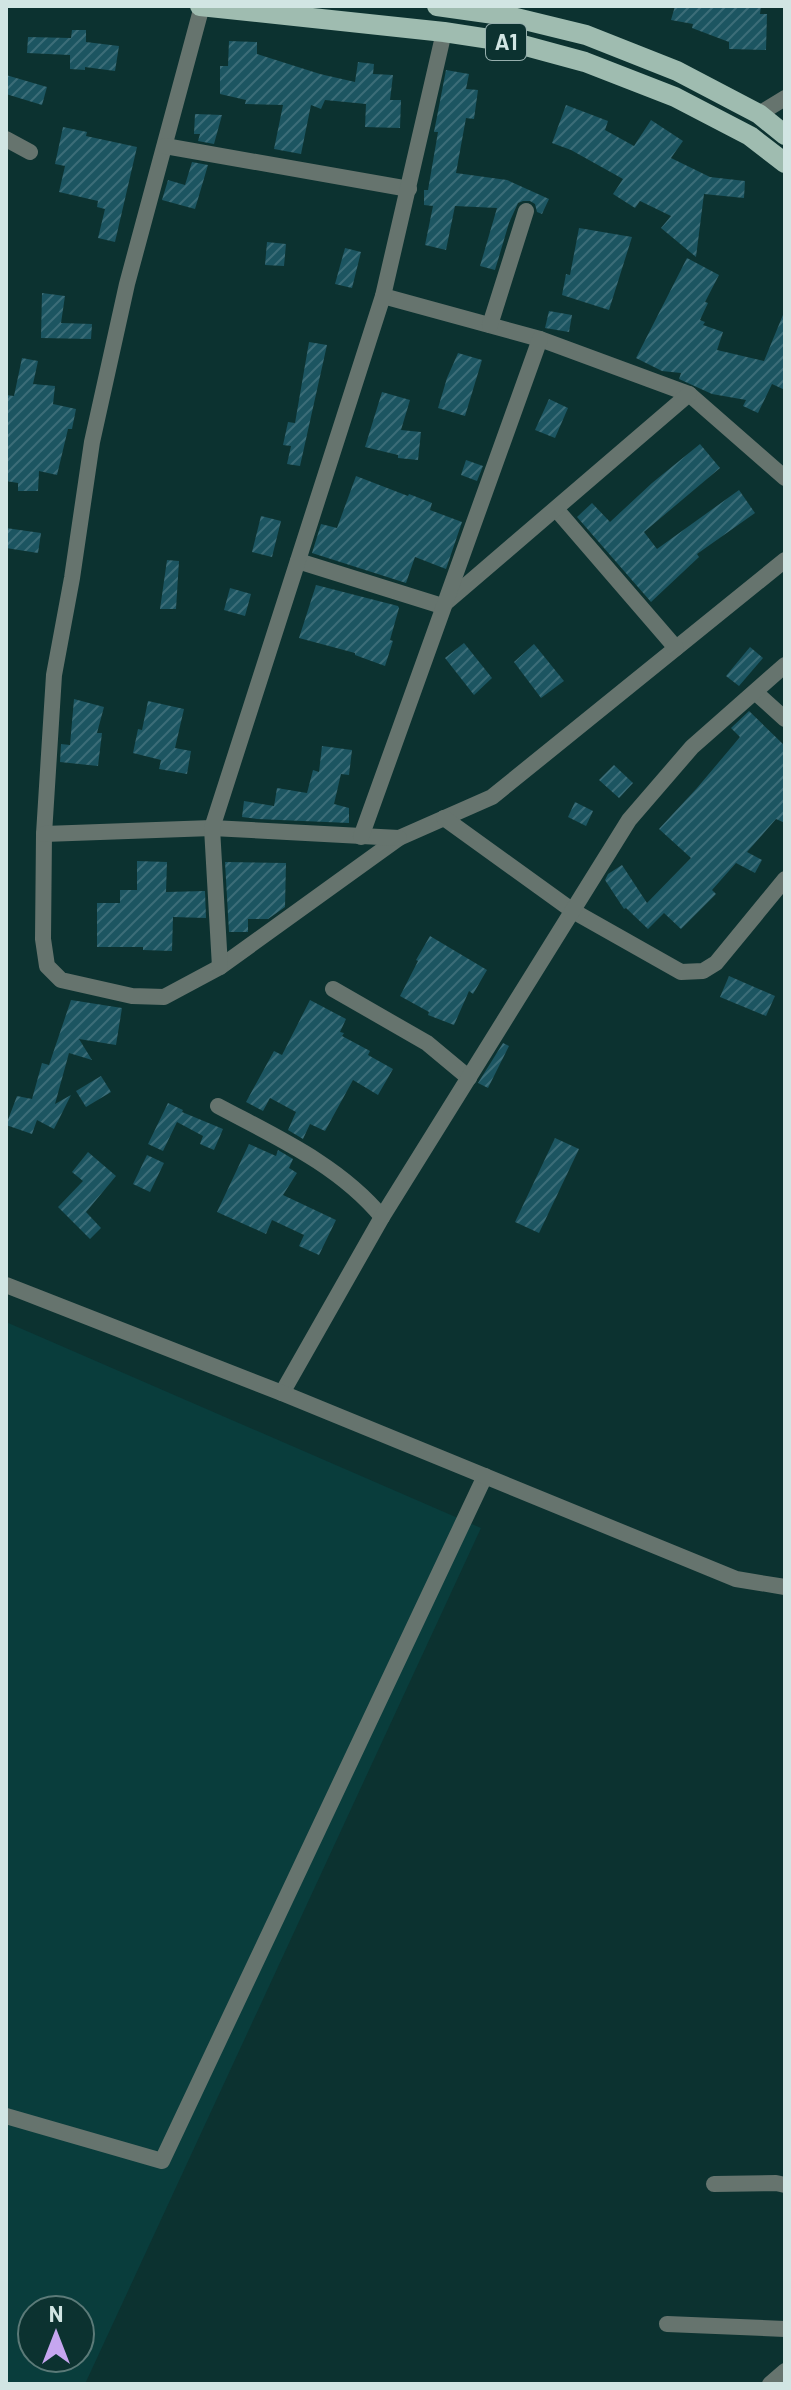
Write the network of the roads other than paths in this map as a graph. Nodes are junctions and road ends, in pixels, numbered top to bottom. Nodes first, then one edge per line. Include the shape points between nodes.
1 (201, 6) edge
2 (438, 6) edge
3 (444, 32) junction
4 (785, 98) edge
5 (759, 114) junction
6 (785, 135) edge
7 (6, 139) edge
8 (165, 146) junction
9 (30, 152) dead end
10 (785, 163) edge
11 (409, 189) junction
12 (526, 211) dead end
13 (383, 296) junction
14 (490, 325) junction
15 (540, 339) junction
16 (689, 394) junction
17 (785, 478) edge
18 (556, 509) junction
19 (785, 560) edge
20 (298, 561) junction
21 (442, 606) junction
22 (676, 648) junction
23 (785, 665) edge
24 (755, 692) junction
25 (785, 719) edge
26 (444, 818) junction
27 (212, 828) junction
28 (44, 834) junction
29 (361, 837) junction
30 (399, 838) junction
31 (785, 879) edge
32 (573, 911) junction
33 (220, 967) junction
34 (333, 989) dead end
35 (469, 1078) junction
36 (218, 1106) dead end
37 (382, 1217) junction
38 (6, 1285) edge
39 (282, 1393) junction
40 (485, 1476) junction
41 (785, 1587) edge
42 (6, 2116) edge
43 (714, 2184) dead end
44 (785, 2185) edge
45 (667, 2324) dead end
46 (785, 2329) edge
47 (785, 2371) edge
48 (770, 2384) edge

1 - 3 main road, A1
1 - 8 street
2 - 5 main road, A1 via 586,35 677,71
3 - 10 main road, A1 via 515,43 585,62 662,92 750,136
3 - 11 street
4 - 5 street
5 - 6 main road, A1
7 - 9 street
8 - 11 street
8 - 28 street via 92,442 54,675
11 - 13 street
12 - 14 street
13 - 14 street
13 - 20 street
14 - 15 street
15 - 16 street
15 - 21 street
16 - 17 street
16 - 18 street
18 - 21 street
18 - 22 street
19 - 22 street
20 - 21 street
20 - 27 street
21 - 29 street
22 - 26 street via 492,797
23 - 24 street
24 - 25 street
24 - 32 street via 692,747 629,820
26 - 30 street
26 - 32 street
27 - 28 street
27 - 29 street
27 - 33 street
28 - 33 street via 43,939 47,966 61,980 132,996 164,997
29 - 30 street
30 - 33 street
31 - 32 street via 716,963 703,971 681,972
32 - 35 street
34 - 35 street via 427,1043
35 - 37 street
36 - 37 street via 313,1158 363,1194
37 - 39 street
38 - 39 street
39 - 40 street
40 - 41 street via 736,1579
40 - 42 street via 162,2161
43 - 44 street
45 - 46 street
47 - 48 street

